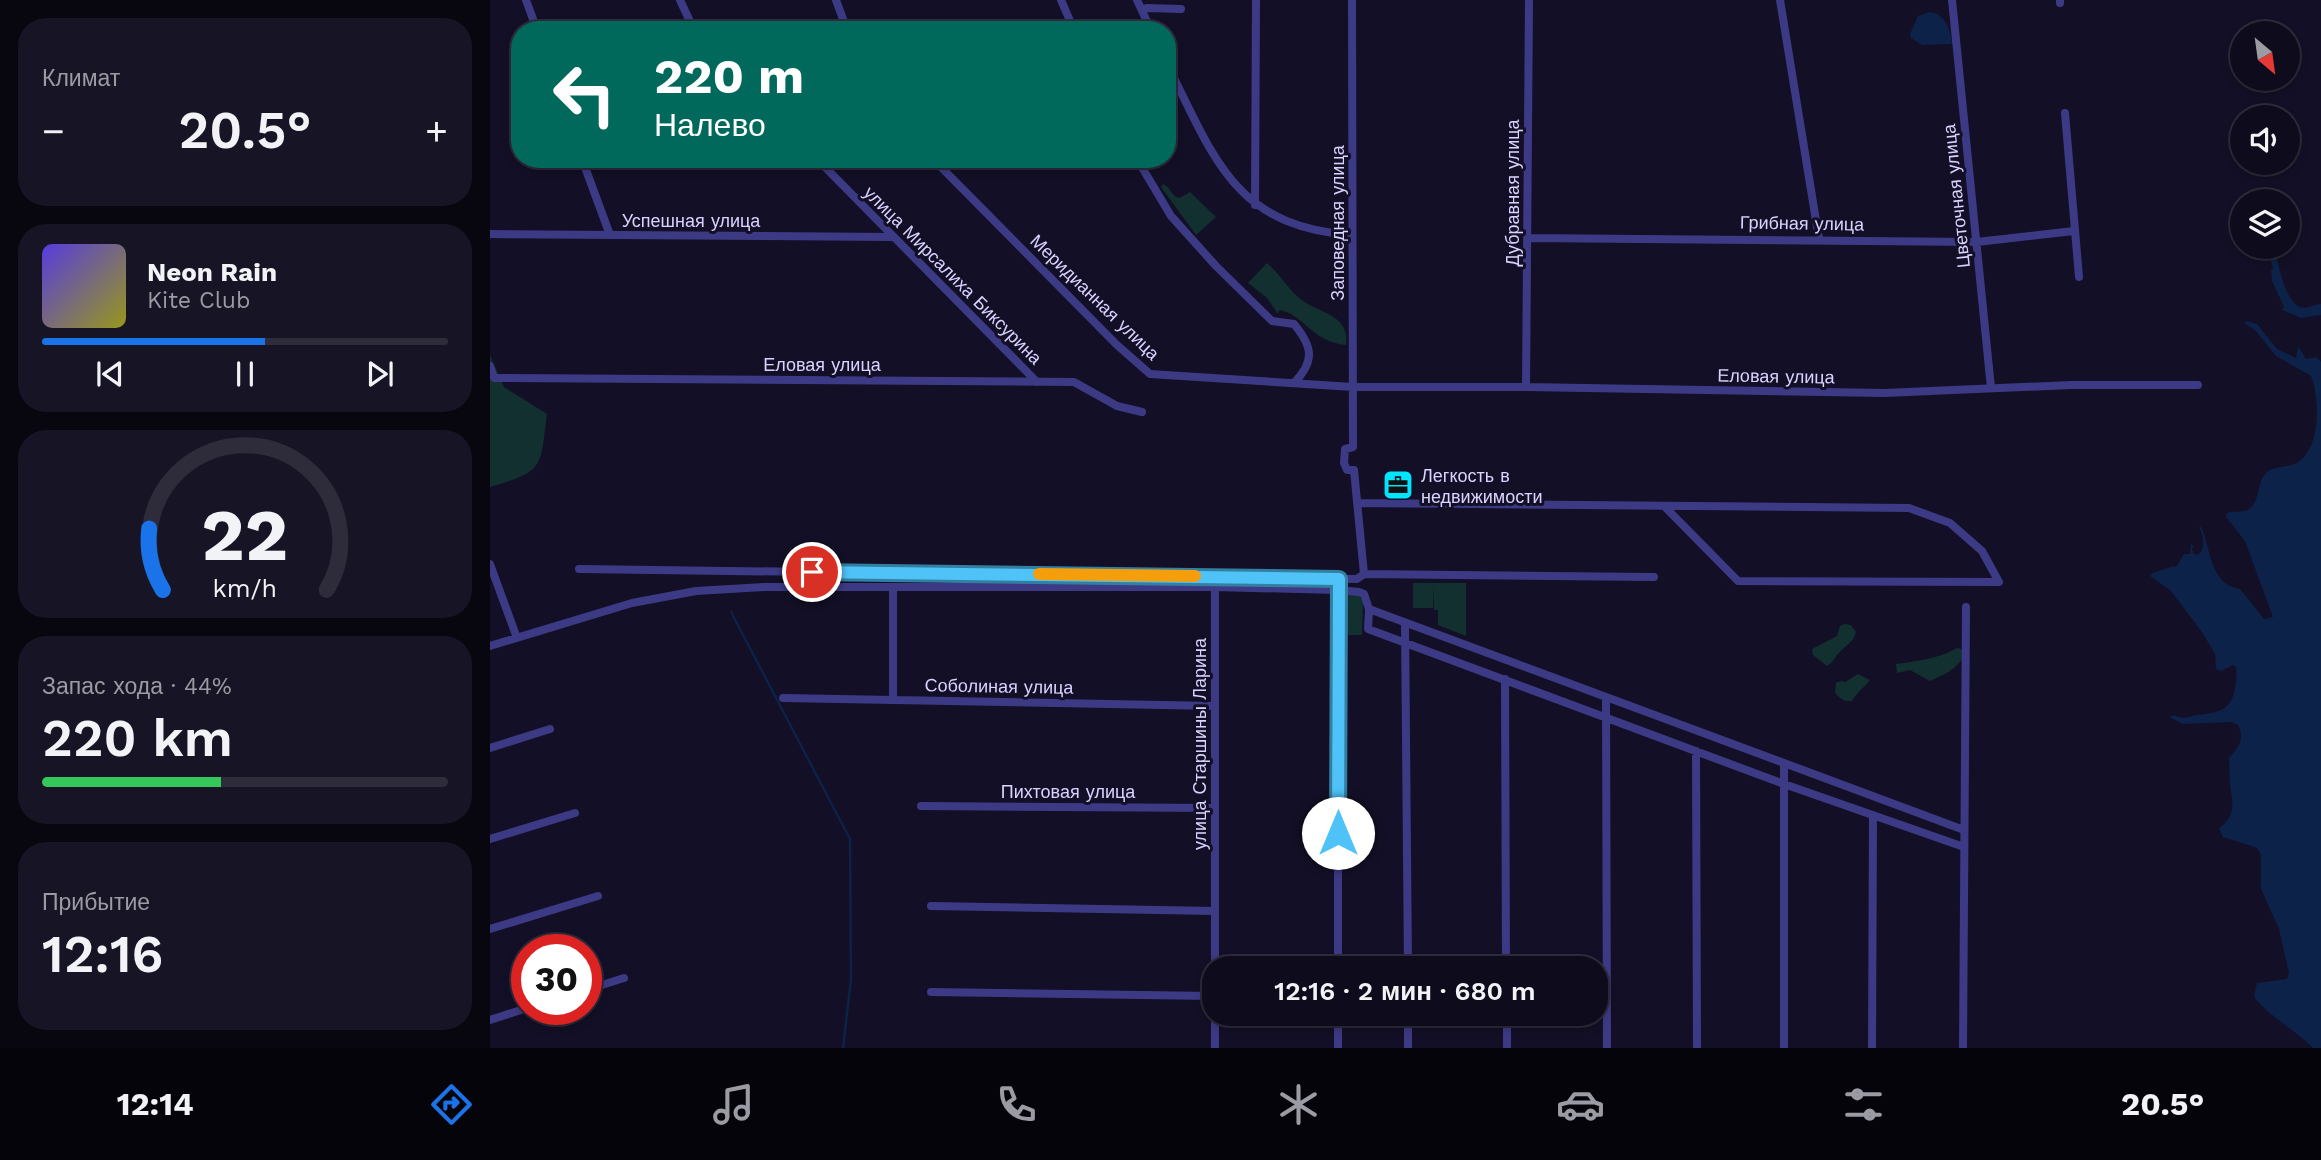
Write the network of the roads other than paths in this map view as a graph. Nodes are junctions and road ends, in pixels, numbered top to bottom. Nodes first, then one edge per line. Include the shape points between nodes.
1 (526, 0) edge
2 (680, 0) edge
3 (836, 0) edge
4 (1060, 0) edge
5 (1137, 0) edge
6 (1256, 0) edge
7 (1352, 0) edge
8 (1529, 0) edge
9 (1780, 0) edge
10 (1952, 0) edge
11 (1181, 9) dead end
12 (1142, 10) junction
13 (534, 21) edge
14 (690, 21) edge
15 (844, 21) edge
16 (1070, 21) edge
17 (1147, 21) edge
18 (1176, 81) edge
19 (2065, 113) dead end
20 (585, 168) edge
21 (826, 168) edge
22 (942, 168) edge
23 (1142, 168) edge
24 (1255, 205) junction
25 (2074, 231) junction
26 (490, 234) edge
27 (610, 235) junction
28 (1352, 235) junction
29 (892, 237) junction
30 (1528, 238) junction
31 (1819, 239) junction
32 (1977, 242) junction
33 (2079, 277) dead end
34 (490, 366) edge
35 (1037, 382) junction
36 (1294, 383) junction
37 (2198, 385) dead end
38 (1353, 387) junction
39 (1526, 387) junction
40 (1990, 388) junction
41 (1142, 412) dead end
42 (1357, 503) junction
43 (1665, 507) junction
44 (490, 564) edge
45 (579, 569) dead end
46 (732, 571) junction
47 (1364, 574) junction
48 (1215, 577) junction
49 (1654, 577) dead end
50 (1339, 579) junction
51 (893, 587) junction
52 (1215, 587) junction
53 (731, 589) junction
54 (1338, 590) junction
55 (1966, 607) dead end
56 (1368, 609) junction
57 (1405, 623) junction
58 (517, 638) junction
59 (1406, 643) junction
60 (490, 646) edge
61 (1505, 679) junction
62 (1606, 697) junction
63 (783, 698) dead end
64 (893, 699) junction
65 (1215, 706) junction
66 (1606, 717) junction
67 (550, 729) dead end
68 (490, 748) edge
69 (1696, 751) junction
70 (1784, 763) junction
71 (1784, 784) junction
72 (921, 806) dead end
73 (1215, 808) junction
74 (575, 813) dead end
75 (1873, 815) junction
76 (1964, 830) junction
77 (490, 839) edge
78 (1964, 847) junction
79 (598, 896) dead end
80 (931, 906) dead end
81 (1215, 911) junction
82 (490, 929) edge
83 (1215, 956) edge
84 (1338, 956) edge
85 (1408, 956) edge
86 (1507, 956) edge
87 (624, 978) dead end
88 (602, 985) edge
89 (931, 992) dead end
90 (1202, 996) edge
91 (511, 1013) edge
92 (490, 1020) edge
93 (1215, 1026) edge
94 (1338, 1026) edge
95 (1408, 1026) edge
96 (1507, 1026) edge
97 (1215, 1048) edge
98 (1338, 1048) edge
99 (1408, 1048) edge
100 (1507, 1048) edge
101 (1607, 1048) edge
102 (1697, 1048) edge
103 (1784, 1048) edge
104 (1872, 1048) edge
105 (1963, 1048) edge

1 - 13 street
2 - 14 street
3 - 15 street
4 - 16 street
5 - 12 street
6 - 24 street
7 - 28 street, Заповедная улица
8 - 30 street, Дубравная улица
9 - 31 street
10 - 32 street, Цветочная улица
11 - 12 street
12 - 17 street
18 - 24 street via 1222,168
19 - 25 street
20 - 27 street
21 - 29 street, улица Мирсалиха Биксурина
22 - 36 street, Меридианная улица via 1150,374
23 - 36 street via 1171,216 1216,267 1272,321 1294,324 1304,336 1308,368
24 - 28 street via 1300,227
25 - 32 street, Грибная улица
25 - 33 street
26 - 27 street, Успешная улица
27 - 29 street, Успешная улица
28 - 38 street, Заповедная улица
29 - 35 street, улица Мирсалиха Биксурина
30 - 31 street, Грибная улица
30 - 39 street, Дубравная улица
31 - 32 street, Грибная улица
32 - 40 street, Цветочная улица
34 - 35 street, Еловая улица via 494,377
35 - 41 street, Еловая улица via 1074,382 1117,406
36 - 38 street, Меридианная улица
37 - 40 street, Еловая улица
38 - 39 street, Еловая улица
38 - 42 street, Заповедная улица via 1353,447 1345,449 1344,463 1354,470
39 - 40 street, Еловая улица via 1884,393
42 - 43 street
42 - 47 street
43 - 43 street via 1909,508 1950,523 1982,551 1999,582 1738,581
44 - 58 street
45 - 46 street
46 - 48 street
46 - 53 street
47 - 49 street
47 - 50 street via 1357,579
48 - 50 street
48 - 52 street, улица Старшины Ларина
50 - 54 street
51 - 52 street
51 - 53 street
51 - 64 street
52 - 54 street
52 - 65 street, улица Старшины Ларина
53 - 58 street via 632,603
54 - 56 street via 1364,594
54 - 84 street
55 - 76 street
56 - 57 street
56 - 59 street via 1368,629
57 - 59 street
57 - 62 street
58 - 60 street
59 - 61 street
59 - 85 street
61 - 66 street
61 - 86 street
62 - 66 street
62 - 70 street
63 - 64 street, Соболиная улица
64 - 65 street, Соболиная улица
65 - 73 street, улица Старшины Ларина
66 - 69 street
66 - 101 street
67 - 68 street
69 - 71 street
69 - 102 street
70 - 71 street
70 - 76 street
71 - 75 street
71 - 103 street
72 - 73 street, Пихтовая улица
73 - 81 street, улица Старшины Ларина
74 - 77 street
75 - 78 street
75 - 104 street
76 - 78 street
78 - 105 street
79 - 82 street
80 - 81 street
81 - 83 street, улица Старшины Ларина
87 - 88 street
89 - 90 street
91 - 92 street
93 - 97 street
94 - 98 street
95 - 99 street
96 - 100 street

